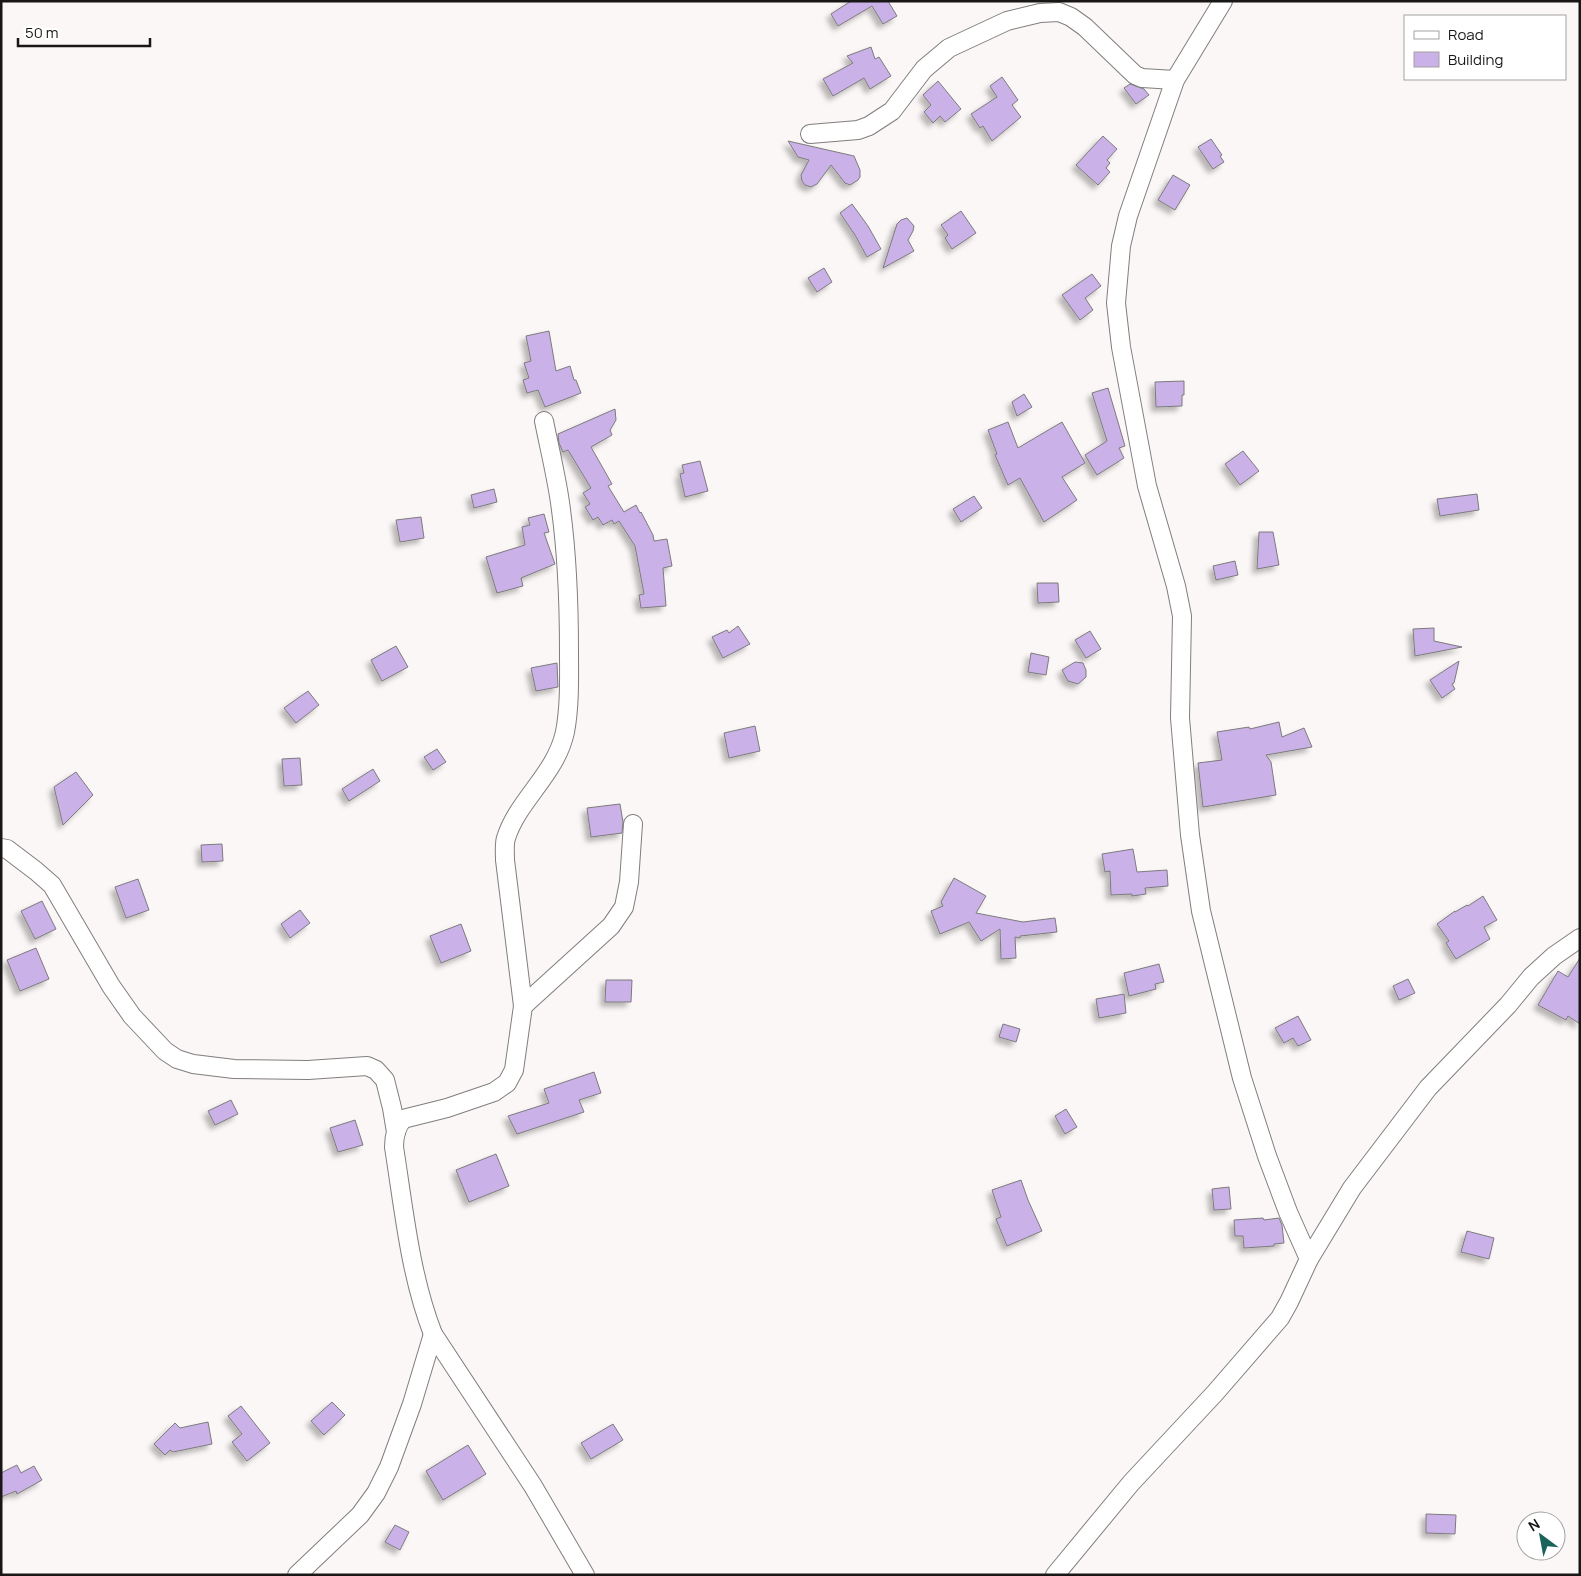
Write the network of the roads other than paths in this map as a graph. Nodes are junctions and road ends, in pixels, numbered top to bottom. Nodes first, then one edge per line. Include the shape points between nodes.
1 (1223, 1) edge
2 (1175, 80) junction
3 (810, 134) dead end
4 (544, 421) dead end
5 (633, 824) dead end
6 (1, 848) edge
7 (1580, 938) edge
8 (523, 1006) junction
9 (396, 1132) junction
10 (1309, 1258) junction
11 (433, 1334) junction
12 (297, 1575) edge
13 (585, 1575) edge
14 (1055, 1575) edge

1 - 2 street
2 - 3 street via 1135,75 1072,17 1059,12 1040,13 1007,21 949,48 924,69 892,110 869,126
2 - 10 street via 1128,216 1121,246 1116,304 1122,355 1147,486 1182,616 1180,718 1190,835 1201,911 1242,1078 1267,1156
4 - 8 street via 565,546 569,700 565,732 551,767 513,822 506,840 505,860
5 - 8 street via 624,907 611,926
6 - 9 street via 7,849 52,885 132,1016 165,1051 193,1064 234,1069 308,1070 367,1066 376,1070 384,1080
7 - 10 street via 1531,977 1428,1088 1352,1188
8 - 9 street via 514,1070 507,1083 494,1092 403,1119
9 - 11 street via 394,1147 415,1276
10 - 14 street via 1280,1318 1131,1483
11 - 12 street via 412,1404 376,1494 360,1515
11 - 13 street via 533,1486

